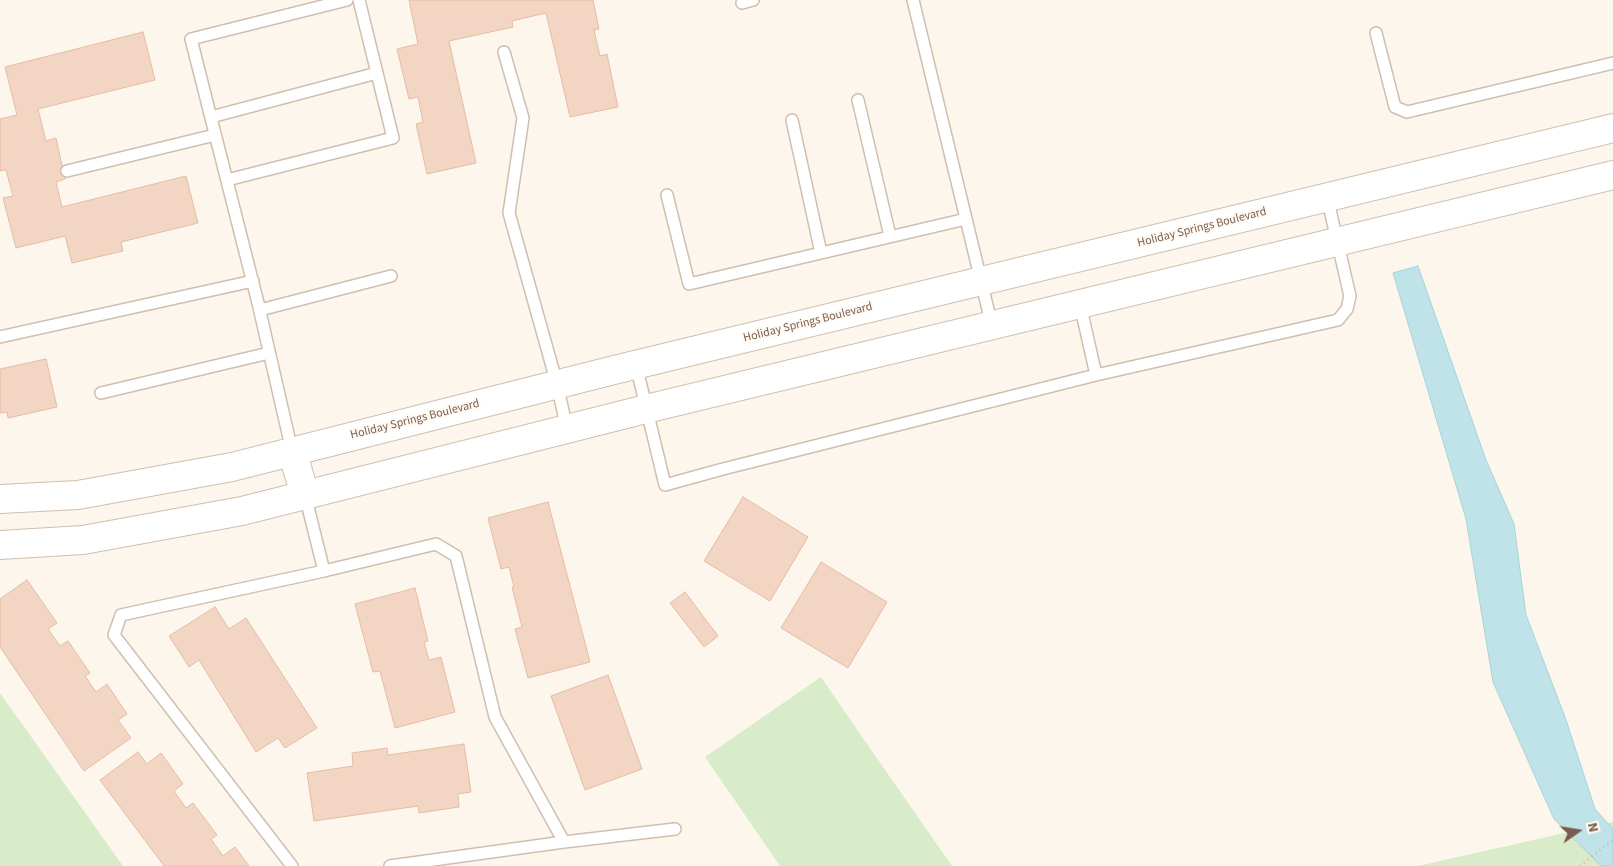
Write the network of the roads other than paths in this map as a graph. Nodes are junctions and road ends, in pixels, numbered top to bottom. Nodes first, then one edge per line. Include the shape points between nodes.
1 (347, 0) edge
2 (359, 0) edge
3 (913, 0) edge
4 (1376, 32) dead end
5 (504, 52) dead end
6 (1613, 63) edge
7 (377, 73) junction
8 (858, 100) dead end
9 (211, 117) junction
10 (792, 120) dead end
11 (1613, 128) edge
12 (216, 135) junction
13 (68, 171) dead end
14 (1613, 175) edge
15 (227, 180) junction
16 (667, 195) dead end
17 (1327, 197) junction
18 (966, 219) junction
19 (890, 236) junction
20 (1338, 242) junction
21 (821, 252) junction
22 (391, 276) dead end
23 (253, 281) junction
24 (981, 281) junction
25 (1080, 304) junction
26 (260, 310) junction
27 (992, 326) junction
28 (0, 337) edge
29 (269, 353) junction
30 (636, 365) junction
31 (1096, 375) junction
32 (557, 384) junction
33 (100, 393) dead end
34 (646, 409) junction
35 (568, 429) junction
36 (292, 451) junction
37 (305, 495) junction
38 (0, 499) edge
39 (0, 545) edge
40 (324, 571) junction
41 (675, 829) dead end
42 (564, 842) junction
43 (292, 866) edge
44 (390, 866) edge

1 - 9 lane via 191,39
2 - 7 lane
3 - 18 lane
4 - 6 lane via 1395,107 1407,112
5 - 32 lane via 523,118 510,213
7 - 9 lane
7 - 15 lane via 393,138
8 - 19 lane
9 - 12 lane
10 - 21 lane
11 - 17 street, Holiday Springs Boulevard
12 - 13 lane
12 - 15 lane
14 - 20 street
15 - 23 lane
16 - 21 lane via 688,284
17 - 20 lane
17 - 24 street, Holiday Springs Boulevard
18 - 19 lane
18 - 24 lane
19 - 21 lane
20 - 25 street
20 - 31 lane via 1350,296 1347,309 1338,320
22 - 26 lane
23 - 26 lane
23 - 28 lane
24 - 27 lane
24 - 30 street, Holiday Springs Boulevard
25 - 27 street
25 - 31 lane
26 - 29 lane
27 - 34 street
29 - 33 lane
29 - 36 lane
30 - 32 street, Holiday Springs Boulevard
30 - 34 lane
31 - 34 lane via 665,485
32 - 35 lane
32 - 36 street, Holiday Springs Boulevard
34 - 35 street
35 - 37 street
36 - 37 street
36 - 38 street, Holiday Springs Boulevard via 232,466 78,495
37 - 39 street via 242,511 83,540
37 - 40 lane
40 - 42 lane via 436,544 456,556 495,717
40 - 43 lane via 121,615 114,635
41 - 42 lane
42 - 44 lane

